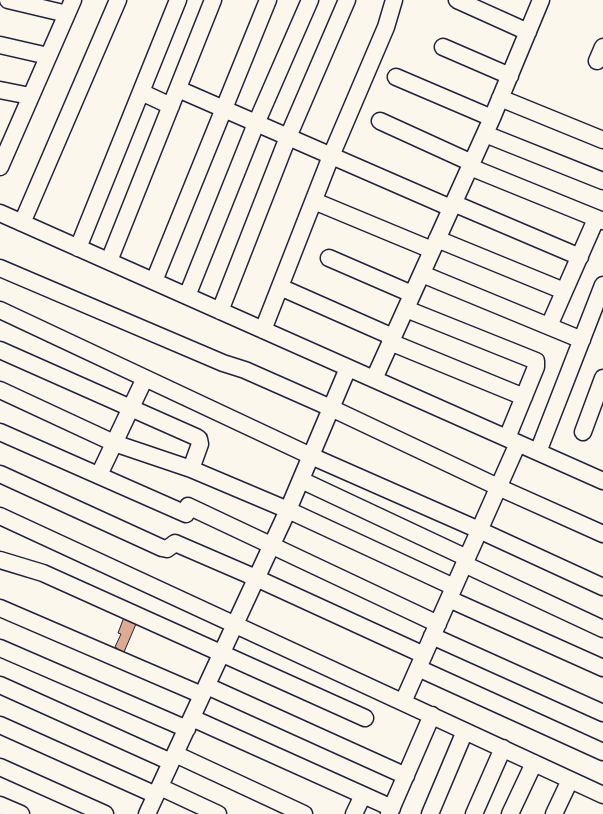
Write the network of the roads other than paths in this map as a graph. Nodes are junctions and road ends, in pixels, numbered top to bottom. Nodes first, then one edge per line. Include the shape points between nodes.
1 (8, 0) edge
2 (118, 0) edge
3 (178, 0) edge
4 (213, 0) edge
5 (268, 0) edge
6 (310, 0) edge
7 (347, 0) edge
8 (394, 0) edge
9 (457, 0) edge
10 (541, 0) edge
11 (70, 7) edge
12 (528, 32) junction
13 (0, 45) edge
14 (443, 47) dead end
15 (48, 56) junction
16 (510, 76) junction
17 (396, 77) dead end
18 (178, 89) junction
19 (0, 90) edge
20 (141, 92) junction
21 (30, 96) junction
22 (500, 98) junction
23 (171, 106) junction
24 (224, 109) junction
25 (492, 118) junction
26 (380, 121) dead end
27 (256, 123) junction
28 (484, 134) junction
29 (6, 137) edge
30 (288, 137) junction
31 (603, 140) edge
32 (331, 156) junction
33 (471, 165) junction
34 (0, 167) edge
35 (603, 181) edge
36 (314, 200) junction
37 (452, 205) junction
38 (0, 213) edge
39 (600, 220) edge
40 (22, 223) junction
41 (435, 244) junction
42 (78, 248) junction
43 (580, 257) junction
44 (329, 258) dead end
45 (109, 261) junction
46 (0, 268) edge
47 (422, 274) junction
48 (154, 281) junction
49 (603, 285) edge
50 (280, 287) junction
51 (564, 291) junction
52 (187, 296) junction
53 (409, 301) junction
54 (0, 310) edge
55 (220, 311) junction
56 (549, 326) junction
57 (263, 330) junction
58 (392, 340) junction
59 (582, 340) junction
60 (0, 350) edge
61 (348, 368) junction
62 (146, 378) junction
63 (603, 378) edge
64 (374, 379) junction
65 (0, 390) edge
66 (524, 397) junction
67 (331, 408) junction
68 (131, 409) junction
69 (0, 432) edge
70 (583, 432) dead end
71 (512, 441) junction
72 (114, 443) junction
73 (538, 452) junction
74 (311, 456) junction
75 (191, 469) junction
76 (0, 474) edge
77 (99, 475) junction
78 (301, 480) junction
79 (603, 481) edge
80 (498, 487) junction
81 (288, 510) junction
82 (0, 516) edge
83 (479, 530) junction
84 (603, 534) edge
85 (272, 545) junction
86 (0, 560) edge
87 (466, 561) junction
88 (256, 578) junction
89 (603, 587) edge
90 (451, 593) junction
91 (0, 608) edge
92 (235, 624) junction
93 (603, 629) edge
94 (435, 630) junction
95 (0, 648) edge
96 (222, 653) junction
97 (421, 662) junction
98 (603, 668) edge
99 (0, 685) edge
100 (204, 690) junction
101 (403, 702) junction
102 (603, 713) edge
103 (432, 715) junction
104 (365, 718) dead end
105 (189, 723) junction
106 (0, 725) edge
107 (465, 730) junction
108 (503, 748) junction
109 (603, 752) edge
110 (173, 758) junction
111 (534, 763) junction
112 (0, 767) edge
113 (406, 776) junction
114 (570, 780) junction
115 (158, 791) junction
116 (363, 795) junction
117 (603, 795) edge
118 (0, 805) edge
119 (390, 811) edge
120 (21, 814) edge
121 (105, 814) edge
122 (147, 814) edge
123 (218, 814) edge
124 (304, 814) edge
125 (354, 814) edge
126 (430, 814) edge
127 (474, 814) edge
128 (510, 814) edge
129 (554, 814) edge

1 - 11 street
2 - 40 street
3 - 20 street
4 - 18 street
5 - 24 street
6 - 27 street
7 - 30 street
8 - 32 street via 386,27
9 - 12 street
10 - 12 street
11 - 15 street
12 - 16 street
13 - 15 street
14 - 16 street
15 - 21 street
16 - 22 street
17 - 25 street
18 - 23 street
18 - 24 street
19 - 21 street
20 - 23 street
20 - 42 street
21 - 29 street
22 - 25 street
22 - 31 street
23 - 45 street
24 - 27 street
24 - 48 street
25 - 28 street
26 - 33 street
27 - 30 street
27 - 52 street
28 - 33 street
28 - 35 street
29 - 34 street
30 - 32 street
30 - 55 street
32 - 36 street
32 - 37 street
33 - 37 street
33 - 39 street
36 - 41 street
36 - 50 street
37 - 41 street
37 - 43 street
38 - 40 street
39 - 43 street
40 - 42 street
41 - 47 street
41 - 51 street
42 - 45 street
43 - 51 street
44 - 53 street
45 - 48 street
46 - 67 street
47 - 53 street
47 - 56 street
48 - 52 street
49 - 59 street
50 - 57 street
50 - 58 street
51 - 56 street
52 - 55 street
53 - 58 street
53 - 66 street via 536,361
54 - 62 street
55 - 57 street
56 - 59 street
57 - 61 street
58 - 64 street
58 - 66 street
59 - 73 street
60 - 68 street
61 - 64 street
61 - 67 street
62 - 68 street
62 - 74 street
63 - 70 street
64 - 71 street
65 - 72 street
66 - 71 street
67 - 74 street
67 - 80 street
68 - 72 street
68 - 75 street via 196,437 200,444
69 - 77 street
71 - 73 street
71 - 80 street
72 - 75 street
72 - 77 street
73 - 79 street
74 - 78 street
74 - 83 street
75 - 81 street
76 - 88 street via 162,548 168,549 175,543
77 - 85 street via 186,514 188,506
78 - 81 street
78 - 87 street
80 - 83 street
80 - 84 street
81 - 85 street
81 - 90 street
82 - 92 street
83 - 87 street
83 - 89 street
85 - 88 street
85 - 94 street
86 - 96 street via 43,573
87 - 90 street
87 - 93 street
88 - 92 street
88 - 97 street
90 - 94 street
90 - 98 street
91 - 100 street
92 - 96 street
92 - 101 street
94 - 97 street
94 - 102 street
95 - 105 street
96 - 100 street
96 - 104 street
97 - 101 street
97 - 109 street
99 - 110 street
100 - 105 street
100 - 113 street
101 - 103 street
103 - 107 street
103 - 113 street
105 - 110 street
105 - 116 street
106 - 115 street
107 - 108 street
107 - 126 street
108 - 111 street
108 - 127 street
110 - 115 street
110 - 124 street
111 - 114 street
111 - 128 street
112 - 121 street
113 - 119 street
114 - 117 street
114 - 129 street
115 - 122 street
115 - 123 street
116 - 119 street
116 - 125 street
118 - 120 street

